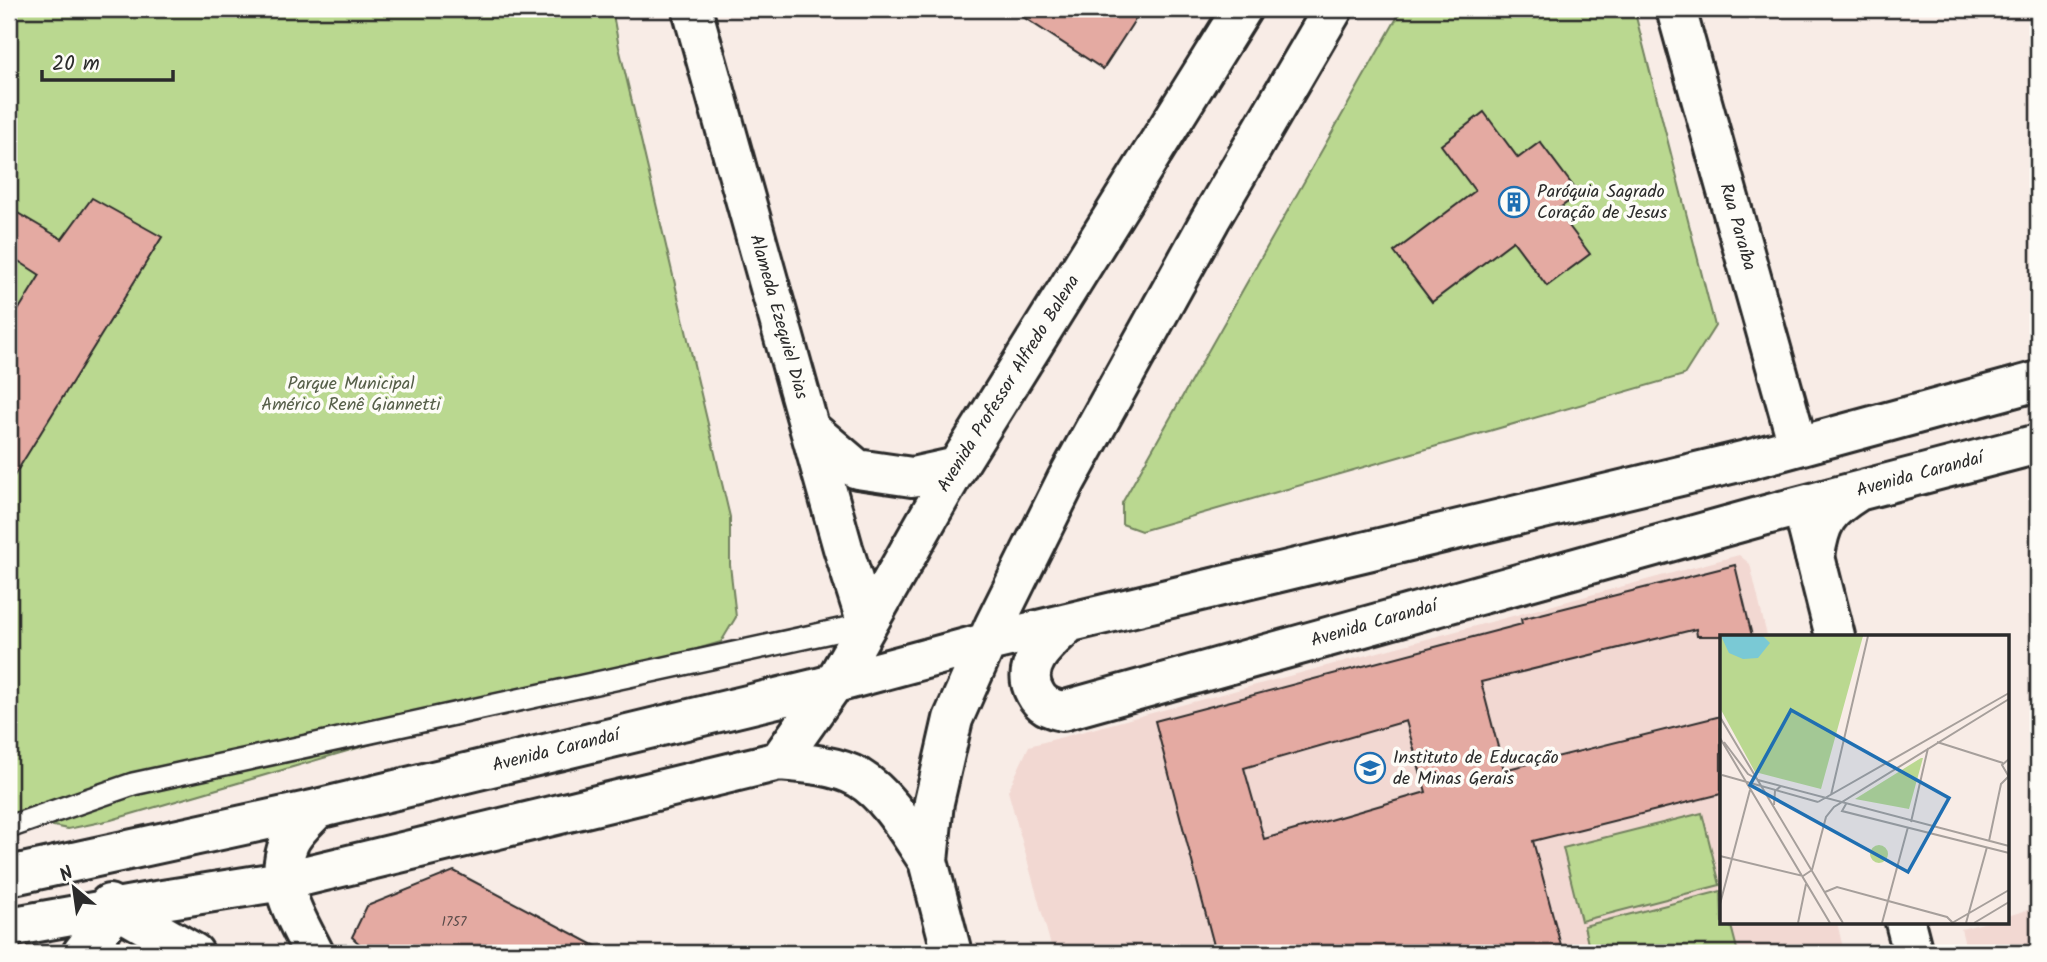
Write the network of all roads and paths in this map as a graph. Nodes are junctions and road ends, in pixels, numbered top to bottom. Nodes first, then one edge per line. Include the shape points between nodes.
1 (692, 9) edge
2 (1242, 9) edge
3 (1334, 9) edge
4 (1676, 9) edge
5 (2038, 381) edge
6 (810, 429) junction
7 (1811, 442) junction
8 (2038, 444) edge
9 (1751, 458) junction
10 (957, 467) junction
11 (1859, 491) junction
12 (1802, 506) junction
13 (1815, 556) junction
14 (1069, 623) junction
15 (867, 624) junction
16 (1835, 635) edge
17 (988, 642) junction
18 (834, 683) junction
19 (779, 761) junction
20 (317, 809) junction
21 (9, 827) edge
22 (9, 849) edge
23 (928, 861) junction
24 (25, 873) edge
25 (283, 881) junction
26 (117, 909) junction
27 (1905, 923) edge
28 (9, 928) edge
29 (82, 953) edge
30 (194, 953) edge
31 (314, 953) edge
32 (952, 953) edge
33 (1913, 953) edge

1 - 6 street, Alameda Ezequiel Dias
2 - 10 street, Avenida Professor Alfredo Balena
3 - 17 street via 1079,457
4 - 7 street, Rua Paraíba
5 - 7 street, Avenida Carandaí
6 - 10 street via 857,469 912,477
6 - 15 street, Alameda Ezequiel Dias
7 - 9 street, Avenida Carandaí
7 - 12 street
8 - 11 street, Avenida Carandaí
9 - 12 street
9 - 14 street, Avenida Carandaí
10 - 15 street, Avenida Professor Alfredo Balena
11 - 12 street, Avenida Carandaí
11 - 13 street via 1828,516 1819,530
12 - 13 street
12 - 14 street, Avenida Carandaí via 1062,711 1037,698 1030,673 1044,647
13 - 16 street
14 - 17 street, Avenida Carandaí
15 - 18 street, Avenida Professor Alfredo Balena
15 - 21 lane via 134,784
17 - 18 street, Avenida Carandaí
17 - 23 street via 953,719 933,802
18 - 19 street, Avenida Professor Alfredo Balena
18 - 20 street, Avenida Carandaí
19 - 23 street via 820,765 859,778 883,798
19 - 25 street
20 - 24 street, Avenida Carandaí
20 - 25 street via 290,841
22 - 24 street
23 - 32 street
24 - 26 street
25 - 26 street
25 - 31 street
26 - 28 street
26 - 29 street
26 - 30 street
27 - 33 street

